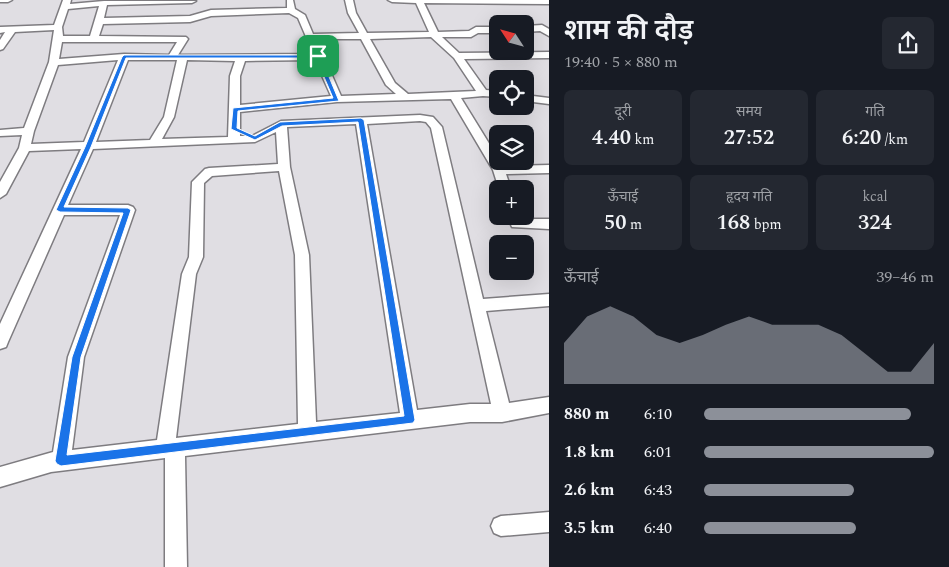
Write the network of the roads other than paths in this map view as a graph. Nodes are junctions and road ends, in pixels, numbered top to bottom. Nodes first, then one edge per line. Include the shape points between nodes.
1 (0, 0) edge
2 (8, 0) edge
3 (290, 0) edge
4 (349, 0) edge
5 (392, 0) edge
6 (192, 1) edge
7 (419, 1) edge
8 (549, 2) edge
9 (104, 3) junction
10 (66, 4) edge
11 (291, 10) junction
12 (190, 15) junction
13 (100, 17) junction
14 (146, 20) junction
15 (58, 27) junction
16 (534, 28) edge
17 (12, 29) junction
18 (0, 30) edge
19 (489, 30) edge
20 (549, 33) edge
21 (364, 35) junction
22 (310, 36) junction
23 (435, 36) junction
24 (58, 39) junction
25 (94, 39) junction
26 (183, 39) junction
27 (145, 40) junction
28 (0, 47) edge
29 (549, 55) edge
30 (318, 56) junction
31 (457, 56) junction
32 (124, 57) junction
33 (172, 57) junction
34 (184, 57) junction
35 (241, 58) junction
36 (54, 62) junction
37 (483, 93) junction
38 (489, 93) edge
39 (454, 96) junction
40 (405, 97) junction
41 (337, 100) junction
42 (534, 100) edge
43 (549, 102) edge
44 (235, 109) junction
45 (361, 120) junction
46 (280, 124) junction
47 (28, 131) junction
48 (0, 134) edge
49 (234, 135) junction
50 (153, 144) junction
51 (88, 147) junction
52 (25, 148) junction
53 (489, 154) edge
54 (284, 167) junction
55 (499, 170) edge
56 (534, 170) edge
57 (549, 170) edge
58 (502, 180) edge
59 (0, 194) edge
60 (60, 210) junction
61 (534, 224) edge
62 (549, 224) edge
63 (549, 300) edge
64 (476, 306) junction
65 (0, 342) edge
66 (549, 405) edge
67 (502, 413) junction
68 (410, 420) junction
69 (307, 432) junction
70 (170, 448) junction
71 (61, 461) junction
72 (0, 477) edge
73 (549, 522) edge
74 (501, 526) dead end
75 (176, 567) edge

1 - 2 street
3 - 11 street
4 - 21 street
5 - 7 street
6 - 9 street
6 - 12 street
7 - 8 street
7 - 23 street
9 - 10 street
9 - 13 street
10 - 15 street
11 - 12 street
11 - 22 street via 302,17
12 - 13 street
12 - 14 street
12 - 26 street
13 - 14 street
13 - 25 street
14 - 27 street
15 - 17 street
15 - 24 street
16 - 20 street via 542,28
17 - 18 street
17 - 28 street
19 - 23 street
21 - 22 street
21 - 23 street
21 - 40 street via 391,85
22 - 30 street
23 - 31 street
24 - 25 street
24 - 36 street
25 - 27 street
26 - 27 street
26 - 33 street
29 - 31 street
30 - 35 street
30 - 41 street
31 - 37 street
32 - 33 street
32 - 36 street
32 - 51 street
33 - 34 street
34 - 35 street
34 - 50 street via 169,117
35 - 44 street via 236,76
36 - 47 street
37 - 38 street
37 - 39 street
39 - 40 street
39 - 53 street
40 - 41 street
41 - 44 street
42 - 43 street
44 - 49 street
45 - 46 street
45 - 64 street via 420,118 429,119 436,127
45 - 68 street
46 - 49 street via 255,138
46 - 54 street
47 - 48 street
47 - 52 street
49 - 50 street
50 - 51 street
51 - 52 street
51 - 60 street
52 - 59 street
54 - 69 street via 302,255
54 - 70 street via 209,172 198,182 196,257 189,274
55 - 58 street
56 - 57 street
60 - 65 street
60 - 71 street via 128,210 76,357
61 - 62 street
63 - 64 street
64 - 67 street
66 - 67 street
67 - 68 street
68 - 69 street
69 - 70 street
70 - 71 street
70 - 75 street
71 - 72 street
73 - 74 street

